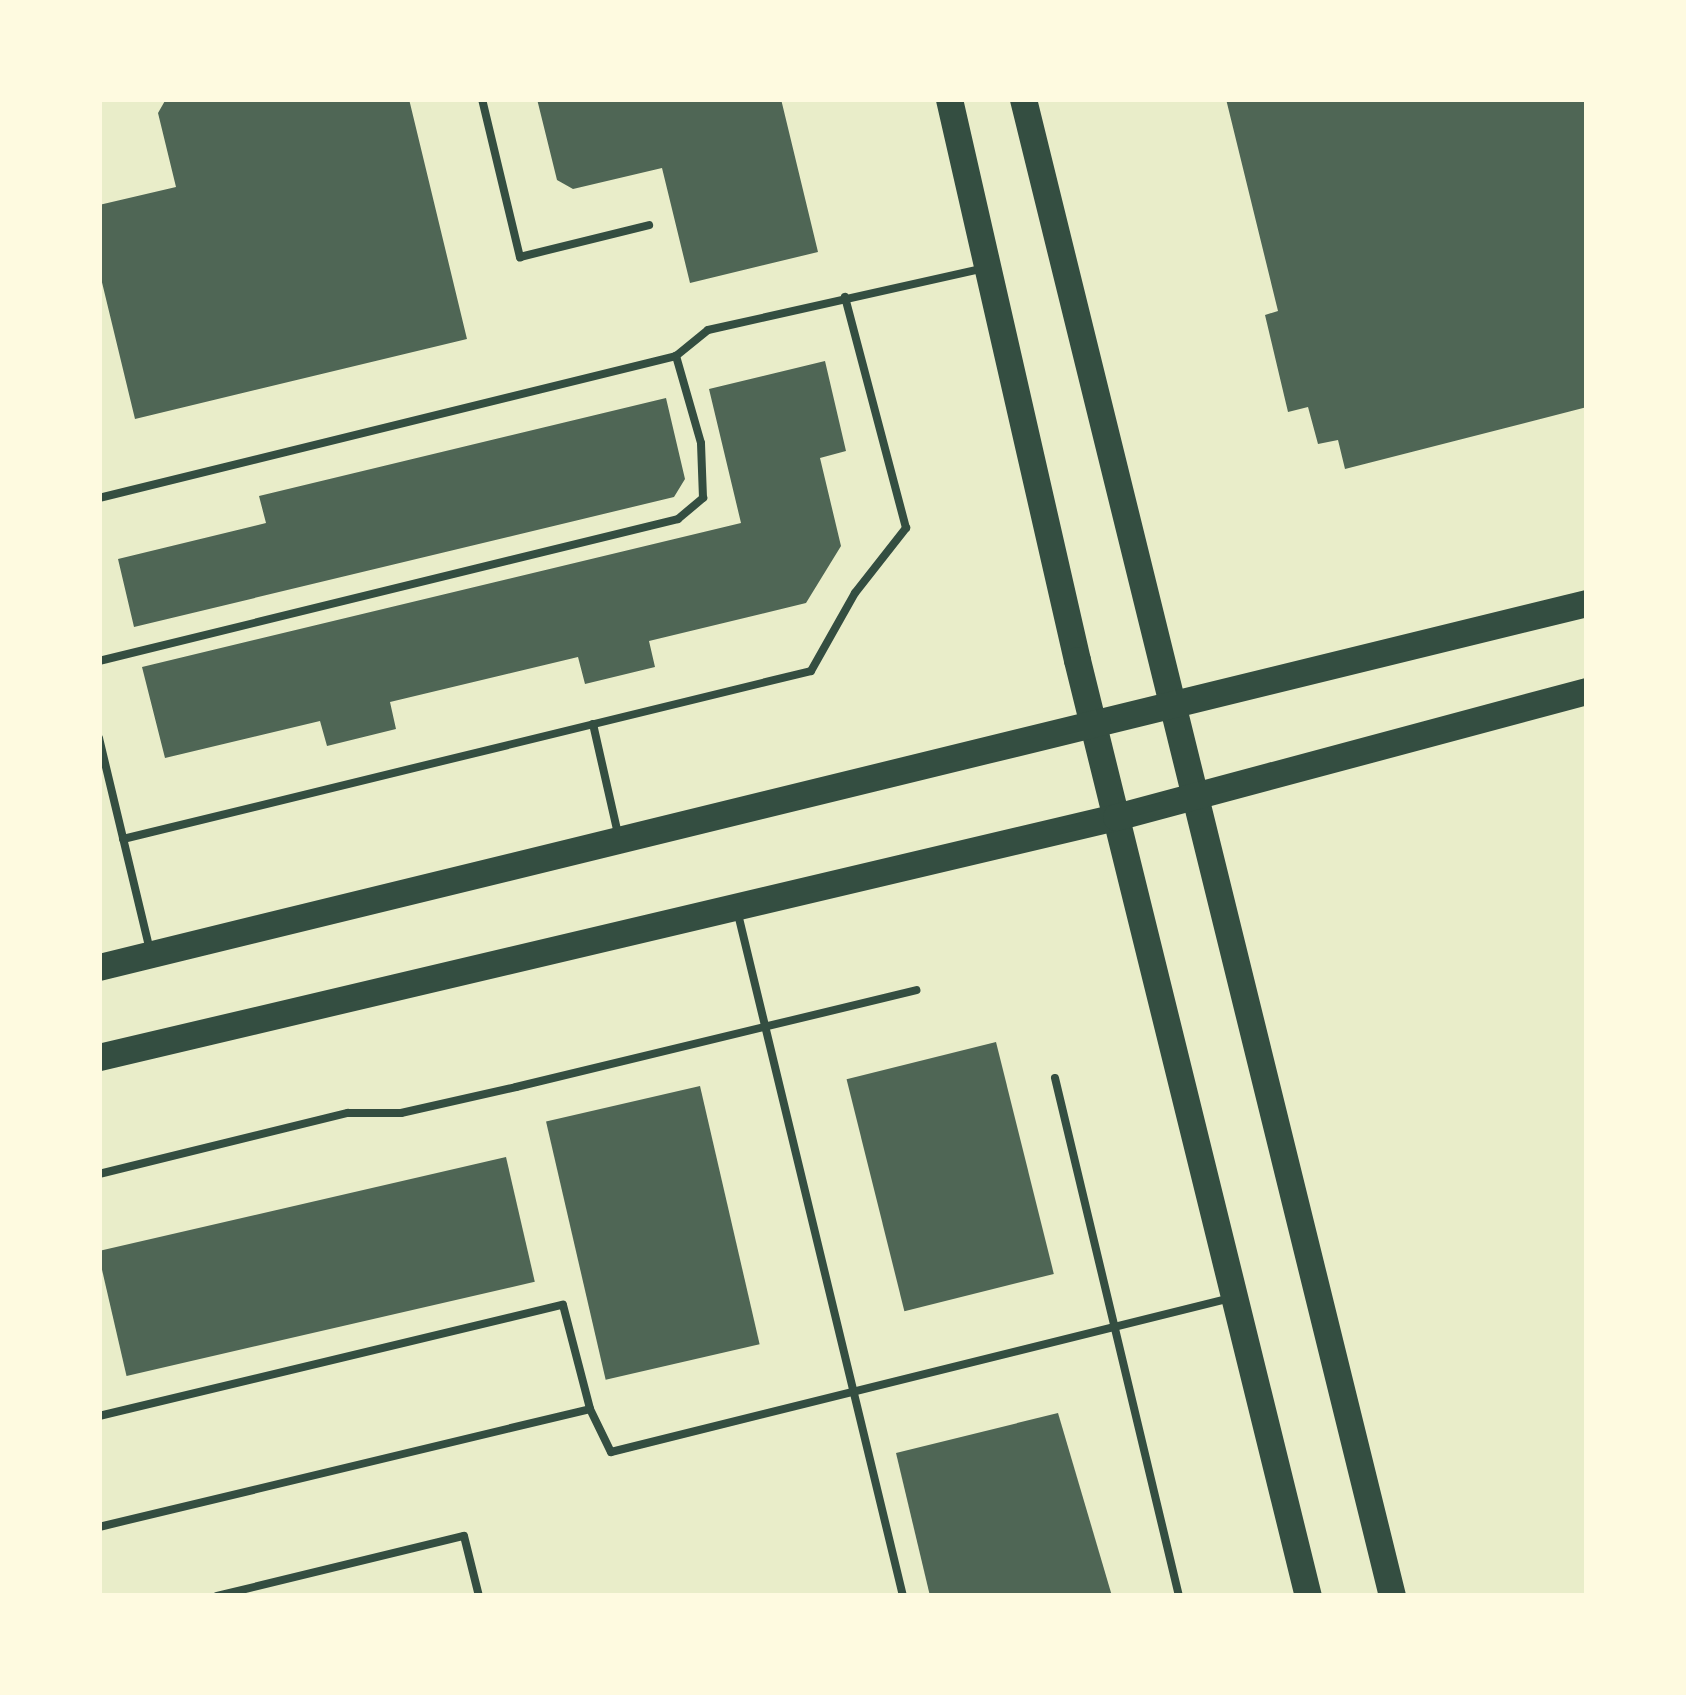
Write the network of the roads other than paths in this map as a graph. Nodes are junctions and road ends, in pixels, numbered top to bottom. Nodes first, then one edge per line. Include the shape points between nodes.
1 (482, 99) edge
2 (949, 99) edge
3 (1024, 99) edge
4 (649, 225) dead end
5 (987, 268) junction
6 (845, 297) junction
7 (676, 356) junction
8 (99, 498) edge
9 (1587, 603) edge
10 (99, 661) edge
11 (1587, 691) edge
12 (1177, 703) junction
13 (1093, 723) junction
14 (593, 724) junction
15 (99, 738) edge
16 (1198, 795) junction
17 (1117, 818) junction
18 (619, 837) junction
19 (123, 839) junction
20 (737, 907) junction
21 (151, 954) junction
22 (99, 967) edge
23 (916, 990) dead end
24 (765, 1026) junction
25 (99, 1057) edge
26 (1055, 1078) dead end
27 (99, 1174) edge
28 (1234, 1297) junction
29 (1114, 1329) junction
30 (854, 1394) junction
31 (590, 1409) junction
32 (99, 1416) edge
33 (99, 1527) edge
34 (217, 1596) edge
35 (479, 1596) edge
36 (903, 1596) edge
37 (1179, 1596) edge
38 (1308, 1596) edge
39 (1392, 1596) edge

1 - 4 lane via 520,257
2 - 5 main road
3 - 12 main road
5 - 6 lane
5 - 13 main road
6 - 7 lane via 708,330
6 - 14 lane via 906,528 854,593 811,671
7 - 8 lane
7 - 10 lane via 701,443 703,499 678,519
9 - 12 main road
11 - 16 main road
12 - 13 main road
12 - 16 main road
13 - 17 main road
13 - 18 main road
14 - 18 lane
14 - 19 lane
15 - 19 lane
16 - 17 main road
16 - 39 main road
17 - 20 main road
17 - 28 main road
18 - 21 main road
19 - 21 lane
20 - 24 lane
20 - 25 main road
21 - 22 main road
23 - 24 lane
24 - 27 lane via 447,1103 348,1112
24 - 30 lane
26 - 29 lane
28 - 29 lane
28 - 38 main road
29 - 30 lane
29 - 37 lane
30 - 31 lane via 611,1453
30 - 36 lane
31 - 32 lane via 563,1305
31 - 33 lane
34 - 35 lane via 464,1536

